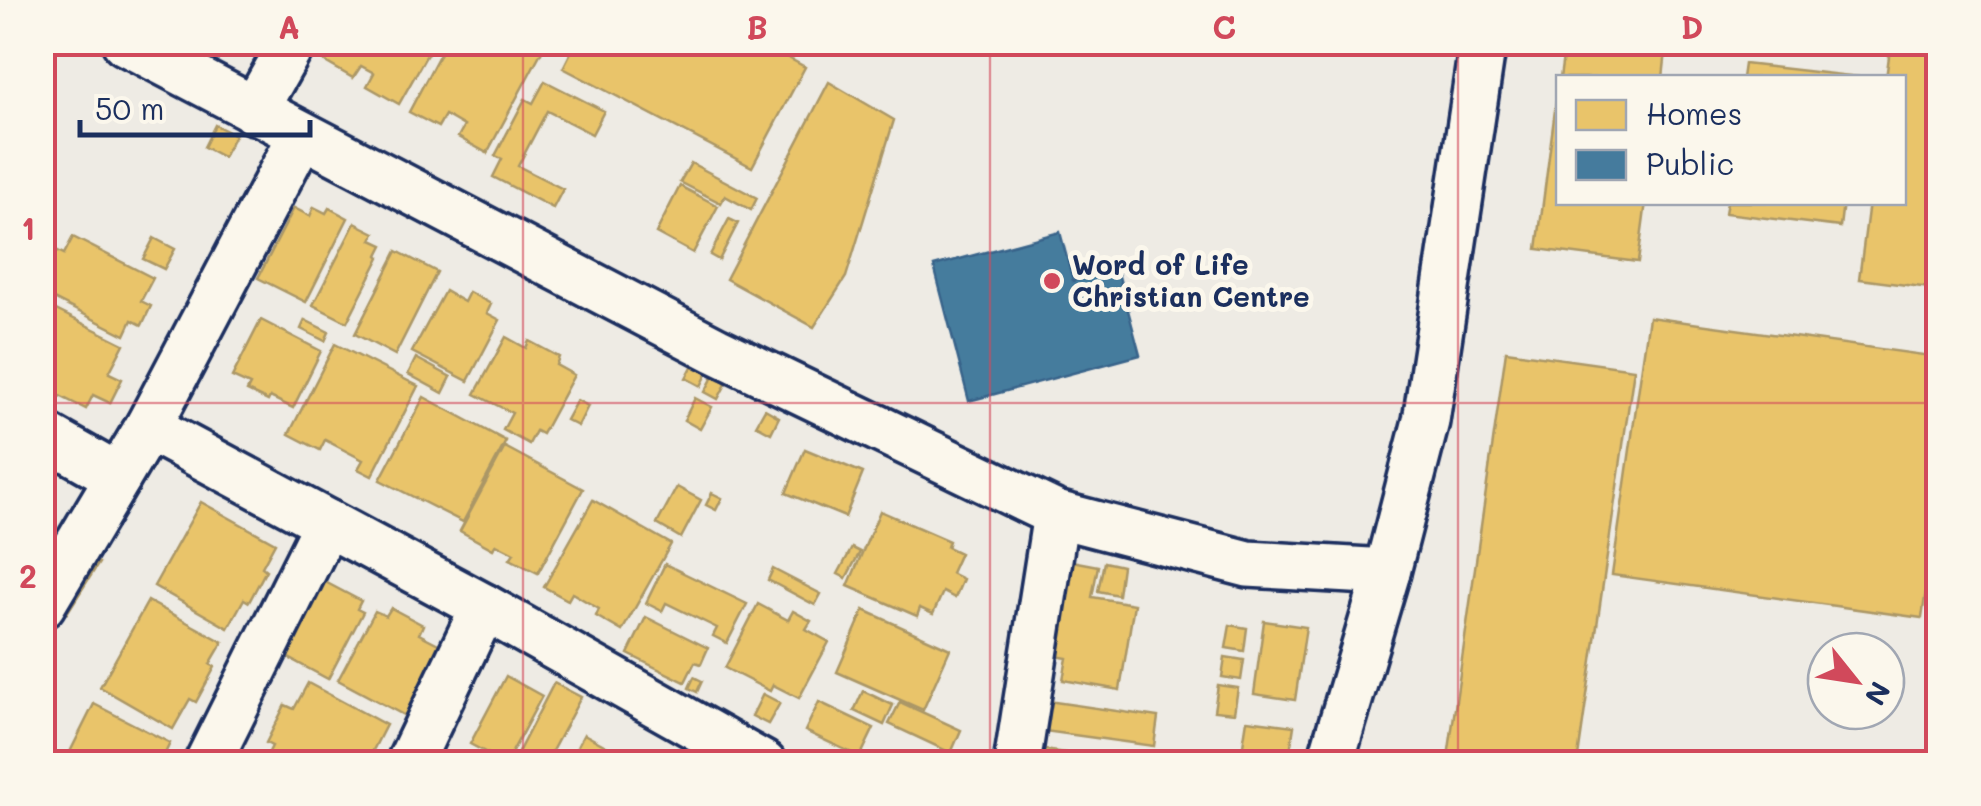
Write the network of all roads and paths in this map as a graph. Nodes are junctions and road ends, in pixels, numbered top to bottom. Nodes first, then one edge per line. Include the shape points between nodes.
1 (125, 42) edge
2 (293, 42) edge
3 (1483, 42) edge
4 (254, 111) junction
5 (301, 136) junction
6 (148, 427) junction
7 (42, 434) edge
8 (118, 477) junction
9 (1056, 514) junction
10 (328, 523) junction
11 (1387, 572) junction
12 (42, 605) edge
13 (484, 607) junction
14 (208, 764) edge
15 (409, 764) edge
16 (763, 764) edge
17 (1017, 764) edge
18 (1330, 764) edge

1 - 4 street
2 - 4 street
3 - 11 street via 1426,421
4 - 5 street
5 - 6 street
5 - 9 street via 716,350
6 - 8 street
6 - 10 street
7 - 8 street
8 - 12 street
9 - 11 street via 1248,564
9 - 17 street
10 - 13 street
10 - 14 street
11 - 18 street
13 - 15 street
13 - 16 street

